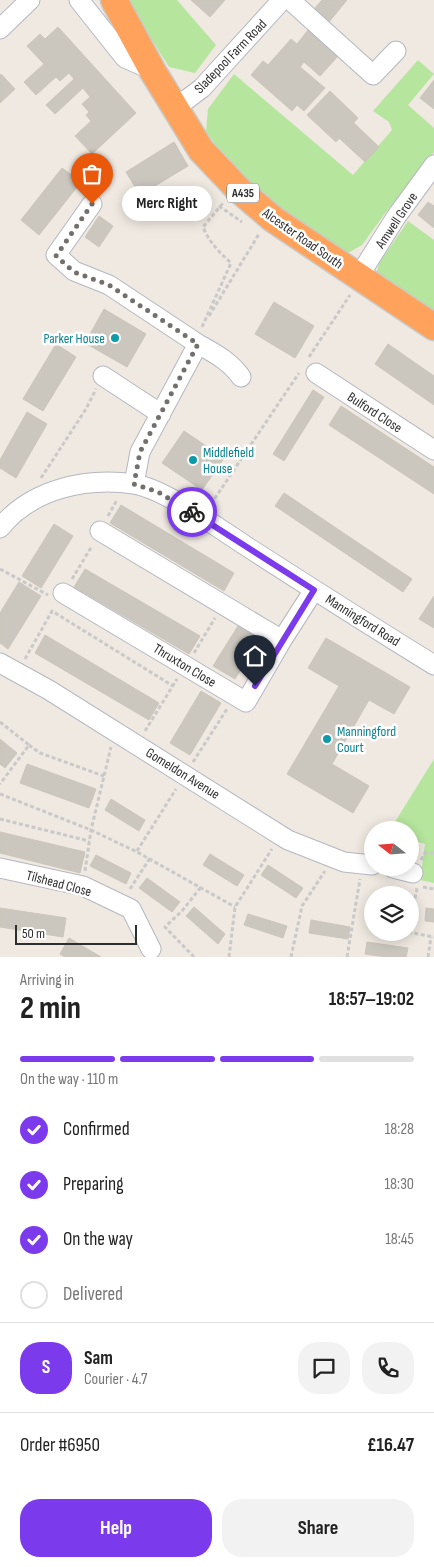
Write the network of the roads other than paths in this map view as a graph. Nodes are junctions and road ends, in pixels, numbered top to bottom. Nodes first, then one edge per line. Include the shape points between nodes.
1 (30, 0) edge
2 (78, 0) edge
3 (114, 0) edge
4 (282, 0) edge
5 (290, 0) edge
6 (0, 29) edge
7 (396, 50) dead end
8 (152, 70) junction
9 (173, 106) junction
10 (434, 165) edge
11 (92, 204) dead end
12 (359, 276) junction
13 (434, 327) edge
14 (200, 336) junction
15 (307, 369) road end
16 (103, 376) road end
17 (241, 377) dead end
18 (161, 414) junction
19 (434, 450) edge
20 (130, 484) junction
21 (0, 528) edge
22 (100, 531) road end
23 (314, 590) junction
24 (61, 597) road end
25 (282, 640) junction
26 (0, 663) edge
27 (434, 665) edge
28 (364, 864) edge
29 (0, 868) edge
30 (150, 949) dead end

1 - 6 street
2 - 8 street via 125,58
3 - 8 highway, Alcester Road South / A435
4 - 9 street, Sladepool Farm Road via 202,88
5 - 7 street via 373,75
8 - 9 highway, Alcester Road South / A435
9 - 12 highway, Alcester Road South / A435 via 201,150 239,190 273,219
10 - 12 street, Amwell Grove
11 - 14 street via 56,256 74,272 109,285
12 - 13 highway, Alcester Road South / A435
14 - 17 street
14 - 18 street
15 - 19 street, Bulford Close
16 - 18 street
18 - 20 street via 140,452
20 - 21 street, Manningford Road via 66,487 19,508
20 - 23 street, Manningford Road via 158,492
22 - 25 street
23 - 25 street
23 - 27 street, Manningford Road
24 - 25 street, Thruxton Close via 246,702
26 - 28 street, Gomeldon Avenue via 288,840 344,862
29 - 30 street, Tilshead Close via 83,886 131,909

